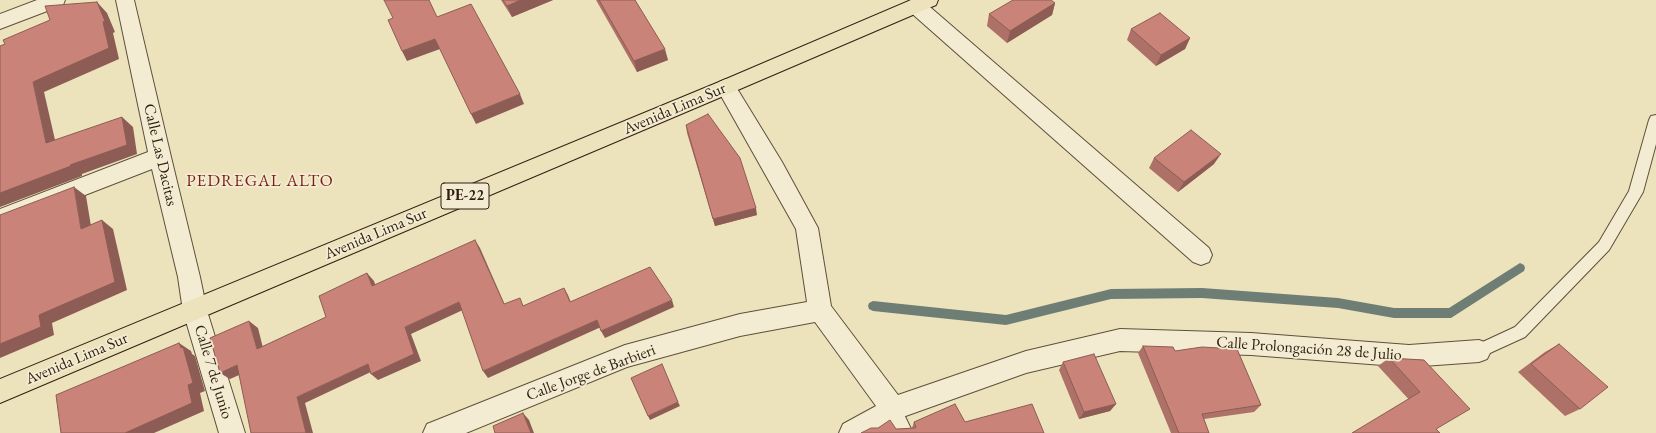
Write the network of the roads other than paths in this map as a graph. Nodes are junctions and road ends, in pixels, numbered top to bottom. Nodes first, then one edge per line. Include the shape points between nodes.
1 (56, 0) edge
2 (125, 0) edge
3 (922, 3) edge
4 (0, 22) edge
5 (726, 87) junction
6 (1656, 120) edge
7 (160, 157) junction
8 (0, 219) edge
9 (1202, 255) dead end
10 (820, 310) junction
11 (195, 311) junction
12 (1479, 351) joint
13 (0, 391) edge
14 (893, 409) junction
15 (232, 433) edge
16 (436, 433) edge
17 (852, 433) edge
18 (905, 433) edge

1 - 4 street
2 - 7 street, Calle Las Dacitas
3 - 5 highway, Avenida Lima Sur / PE-22
3 - 9 street
5 - 10 street via 807,228
5 - 11 highway, Avenida Lima Sur / PE-22
6 - 12 lane, Calle Prolongación 28 de Julio via 1636,192 1604,246 1520,332
7 - 8 street
7 - 11 street, Calle Las Dacitas
10 - 14 street
10 - 16 street, Calle Jorge de Barbieri via 740,325 626,356
11 - 13 highway, Avenida Lima Sur / PE-22
11 - 15 street, Calle 7 de Junio
12 - 14 street, Calle Prolongación 28 de Julio via 1409,356 1251,344 1120,340 1026,362
14 - 17 street, Calle Prolongación 28 de Julio
14 - 18 lane

